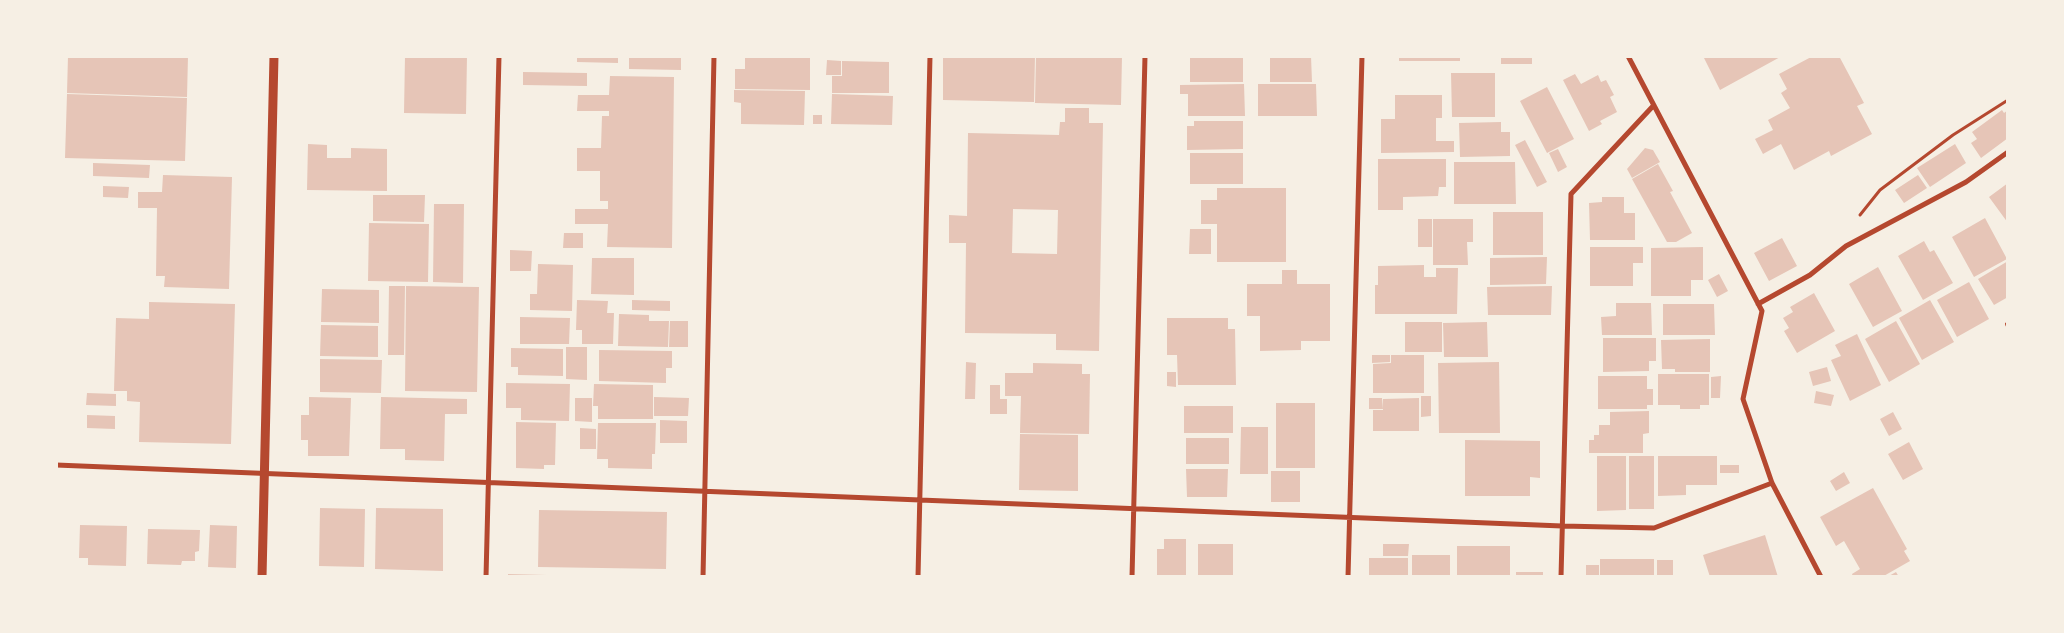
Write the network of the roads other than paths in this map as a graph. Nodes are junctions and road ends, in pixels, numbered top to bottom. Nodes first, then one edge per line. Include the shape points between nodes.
1 (274, 56) edge
2 (499, 56) edge
3 (714, 56) edge
4 (930, 56) edge
5 (1145, 56) edge
6 (1362, 56) edge
7 (1628, 56) edge
8 (1654, 105) junction
9 (2008, 152) edge
10 (1758, 304) junction
11 (56, 465) edge
12 (264, 474) junction
13 (488, 483) junction
14 (1772, 483) junction
15 (705, 492) junction
16 (920, 501) junction
17 (1134, 509) junction
18 (1350, 518) junction
19 (1562, 526) junction
20 (262, 577) edge
21 (486, 577) edge
22 (703, 577) edge
23 (918, 577) edge
24 (1132, 577) edge
25 (1348, 577) edge
26 (1561, 577) edge
27 (1821, 577) edge

1 - 12 street
2 - 13 street
3 - 15 street
4 - 16 street
5 - 17 street
6 - 18 street
7 - 8 street
8 - 10 street
8 - 19 street via 1571,194
9 - 10 street via 1966,182 1846,246 1810,275
10 - 14 street via 1762,311 1743,399
11 - 12 street
12 - 13 street
12 - 20 street
13 - 15 street
13 - 21 street
14 - 19 street via 1654,528
14 - 27 street
15 - 16 street
15 - 22 street
16 - 17 street
16 - 23 street
17 - 18 street
17 - 24 street
18 - 19 street
18 - 25 street
19 - 26 street

